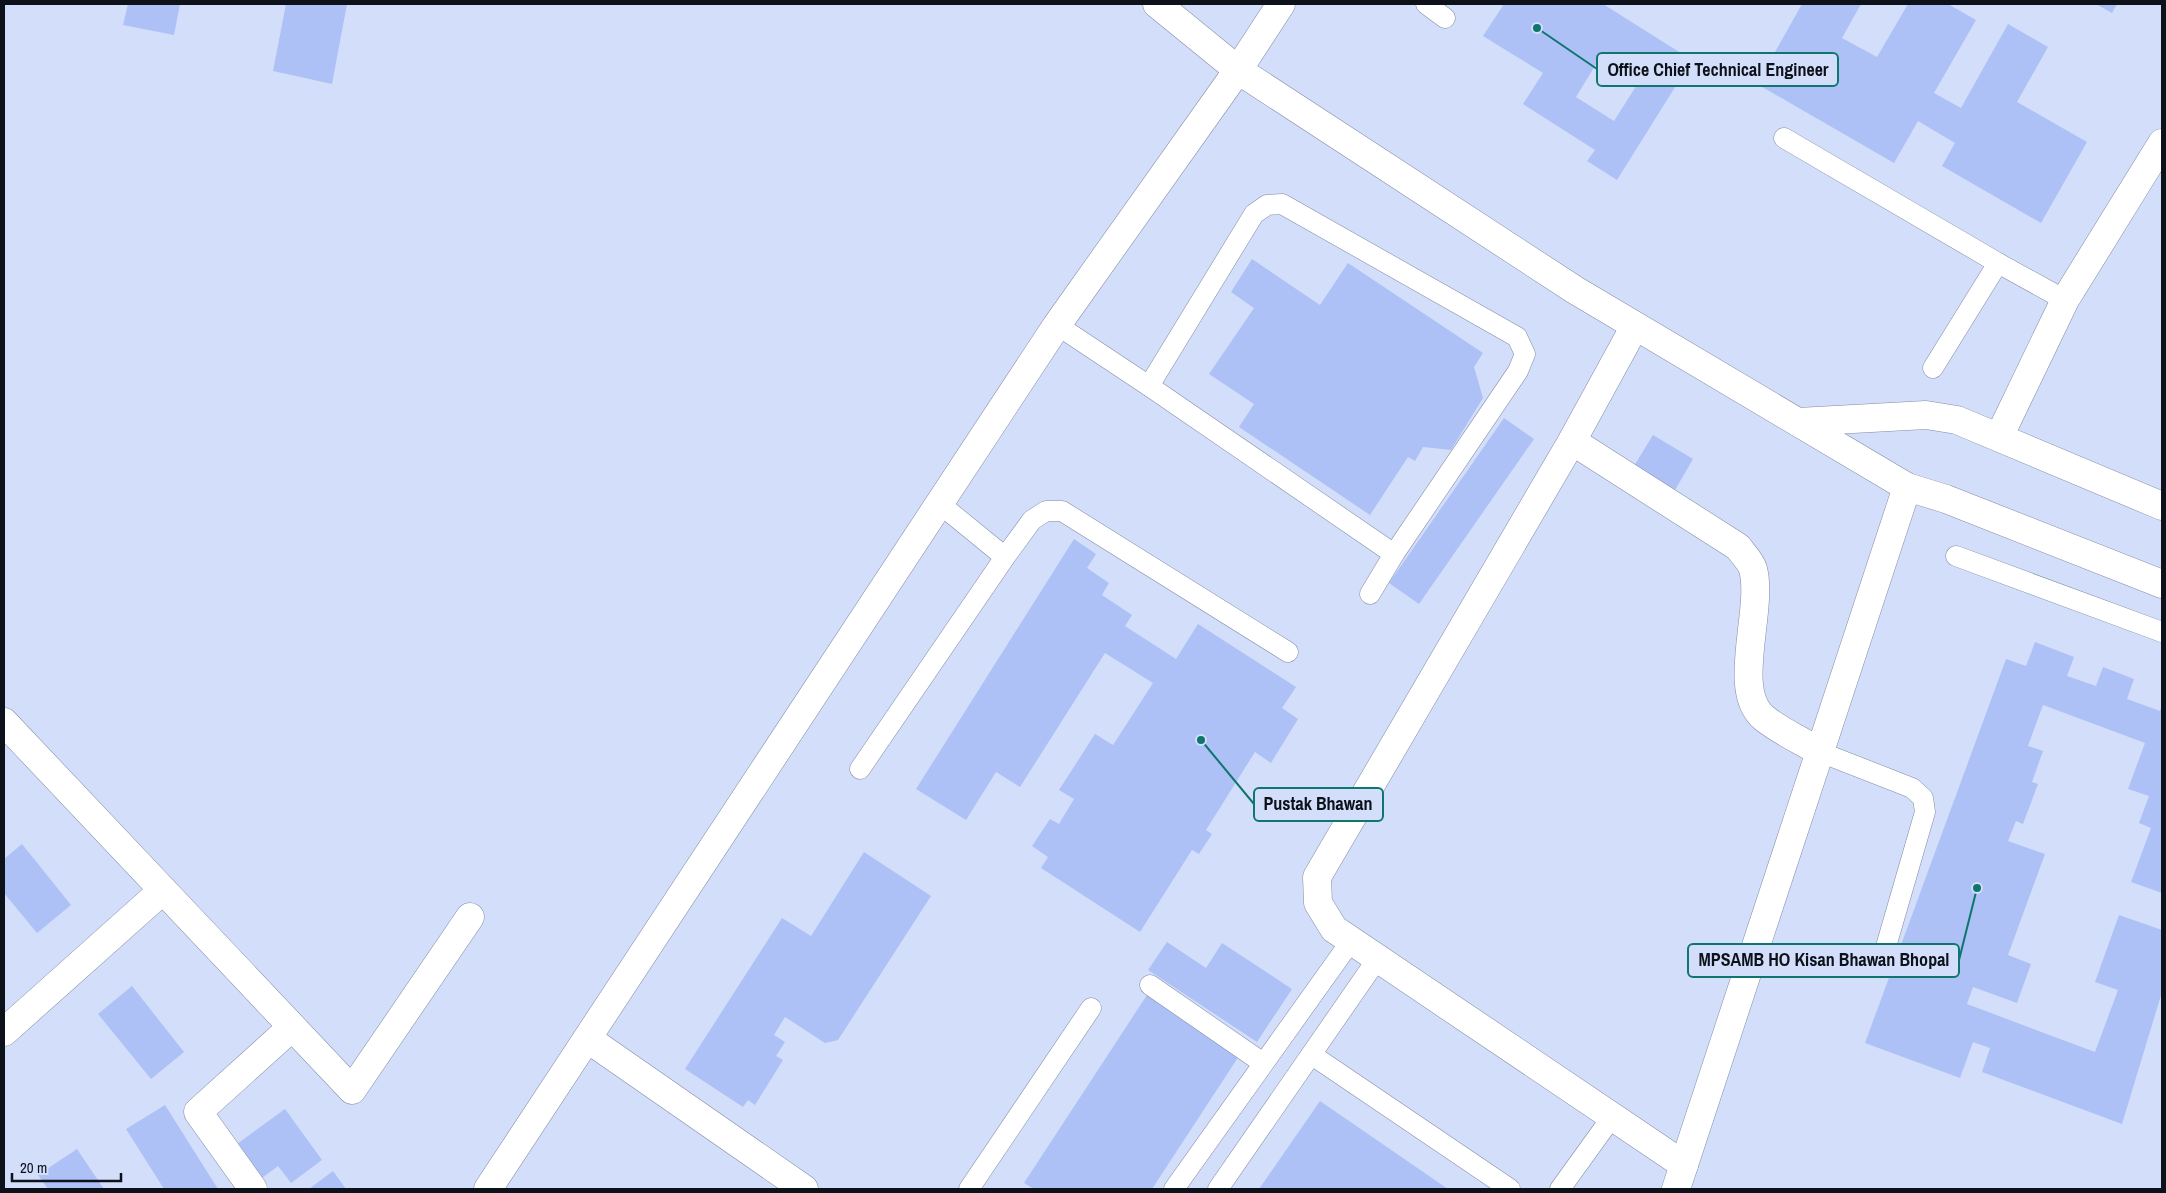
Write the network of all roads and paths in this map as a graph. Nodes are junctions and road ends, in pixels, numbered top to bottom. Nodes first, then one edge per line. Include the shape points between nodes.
1 (1281, 4) edge
2 (1426, 4) edge
3 (1169, 8) edge
4 (1445, 18) dead end
5 (1238, 70) junction
6 (1784, 138) dead end
7 (2162, 143) edge
8 (1998, 263) junction
9 (2064, 300) junction
10 (1056, 326) junction
11 (1636, 326) junction
12 (1933, 368) dead end
13 (1148, 386) junction
14 (1798, 422) junction
15 (1999, 437) junction
16 (1572, 441) junction
17 (1907, 487) junction
18 (940, 504) junction
19 (2162, 506) edge
20 (1394, 554) junction
21 (1956, 556) dead end
22 (1005, 557) junction
23 (2162, 584) edge
24 (1370, 594) dead end
25 (2162, 632) edge
26 (1288, 652) dead end
27 (4, 722) edge
28 (1820, 752) junction
29 (860, 768) dead end
30 (163, 890) junction
31 (470, 917) dead end
32 (1351, 941) junction
33 (1887, 943) dead end
34 (1378, 958) junction
35 (1150, 985) dead end
36 (1091, 1008) dead end
37 (292, 1027) junction
38 (4, 1032) edge
39 (588, 1039) junction
40 (1312, 1055) junction
41 (1263, 1063) junction
42 (1612, 1117) junction
43 (1680, 1177) edge
44 (252, 1189) edge
45 (488, 1189) edge
46 (804, 1189) edge
47 (969, 1189) edge
48 (1174, 1189) edge
49 (1218, 1189) edge
50 (1510, 1189) edge
51 (1560, 1189) edge

1 - 5 street
2 - 4 lane
3 - 5 street
5 - 10 street
5 - 11 street via 1558,280
6 - 8 lane
7 - 9 street
8 - 9 lane
8 - 12 lane
9 - 15 street
10 - 13 lane
10 - 18 street
11 - 14 street
11 - 16 street
13 - 20 lane
13 - 20 lane via 1254,214 1267,205 1282,204 1517,337 1525,354 1518,371
14 - 15 street via 1926,415 1957,420
14 - 17 street
15 - 19 street
16 - 28 street via 1738,547 1753,568 1756,592 1748,685 1752,703 1764,718
16 - 32 street via 1318,877 1318,903 1334,929
17 - 23 street via 1946,499
17 - 28 street
18 - 22 lane
18 - 39 street
20 - 24 lane
21 - 25 lane
22 - 26 lane via 1032,520 1046,511 1062,511
22 - 29 lane
27 - 30 street
28 - 33 lane via 1912,788 1923,798 1925,812
28 - 43 street
30 - 37 street
30 - 38 street
31 - 37 street via 352,1090
32 - 34 street
32 - 41 lane
34 - 40 lane
34 - 42 street
35 - 41 lane
36 - 47 lane
37 - 44 street via 198,1112
39 - 45 street
39 - 46 street
40 - 49 lane
40 - 50 lane
41 - 48 lane
42 - 43 street
42 - 51 lane

